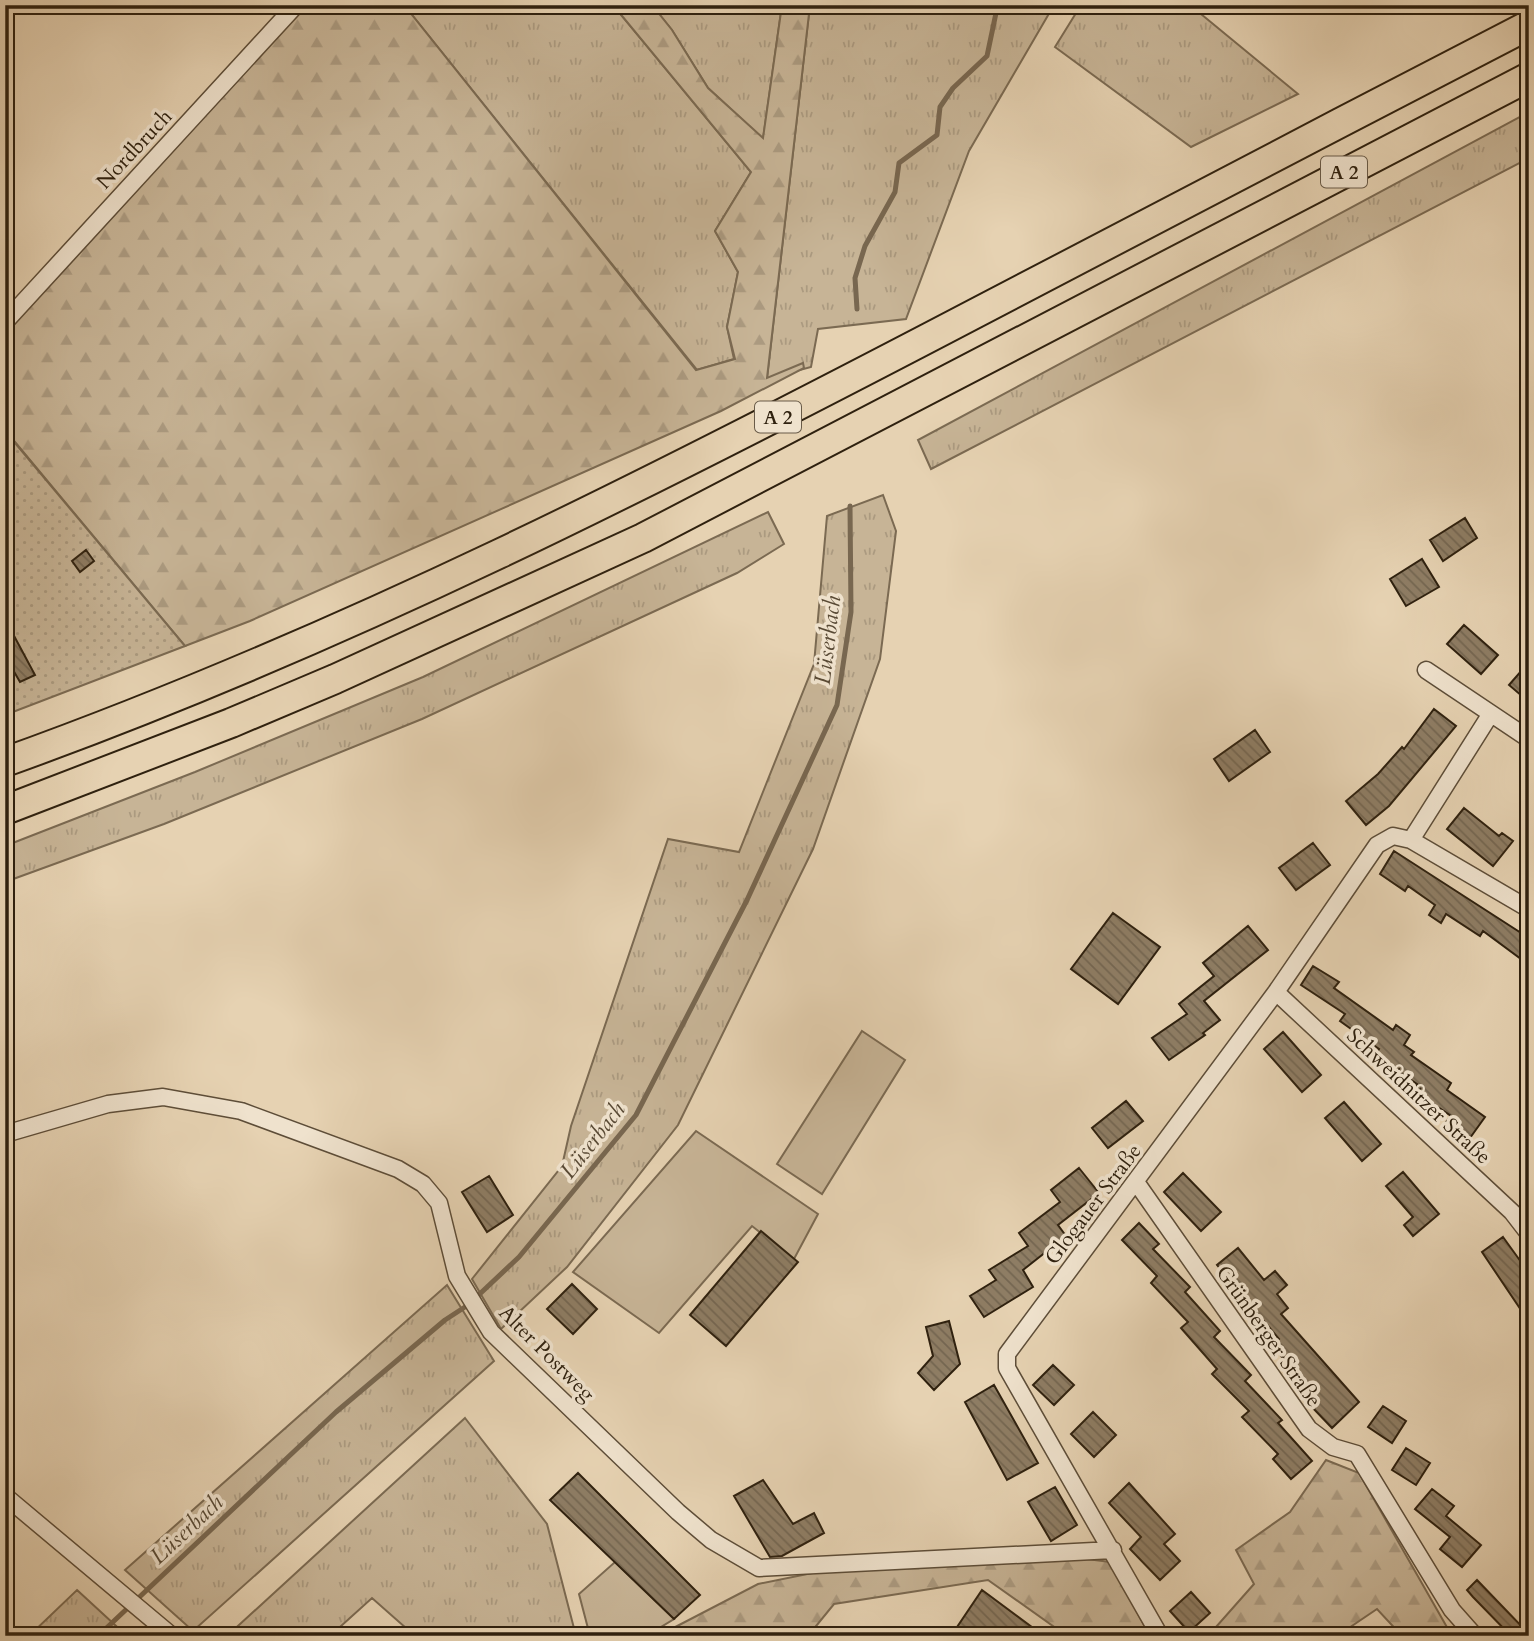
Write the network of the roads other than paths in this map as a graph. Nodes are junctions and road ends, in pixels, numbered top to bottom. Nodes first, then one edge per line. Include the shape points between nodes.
1 (296, 5) edge
2 (1529, 25) edge
3 (1529, 77) edge
4 (5, 322) edge
5 (1426, 670) dead end
6 (1490, 715) junction
7 (1529, 739) edge
8 (5, 762) edge
9 (5, 810) edge
10 (1411, 840) junction
11 (1529, 909) edge
12 (1276, 992) junction
13 (5, 1134) edge
14 (1136, 1182) junction
15 (1529, 1234) edge
16 (5, 1496) edge
17 (1113, 1550) junction
18 (172, 1636) edge
19 (1160, 1636) edge
20 (1475, 1636) edge

1 - 4 street, Nordbruch
2 - 8 highway, A 2 via 631,491 347,623
3 - 9 highway, A 2 via 643,538 335,679
5 - 6 street
6 - 7 street
6 - 10 street
10 - 11 street
10 - 12 street, Glogauer Straße via 1393,836 1377,845
12 - 14 street, Glogauer Straße
12 - 15 street, Schweidnitzer Straße via 1512,1212
13 - 17 street, Alter Postweg via 108,1104 163,1097 241,1111 398,1169 423,1184 439,1203 457,1276 491,1332 711,1541 760,1568
14 - 17 street, Glogauer Straße via 1007,1354 1007,1368
14 - 20 street, Grünberger Straße via 1309,1429 1333,1447 1357,1454 1452,1611
16 - 18 street
17 - 19 street, Glogauer Straße

